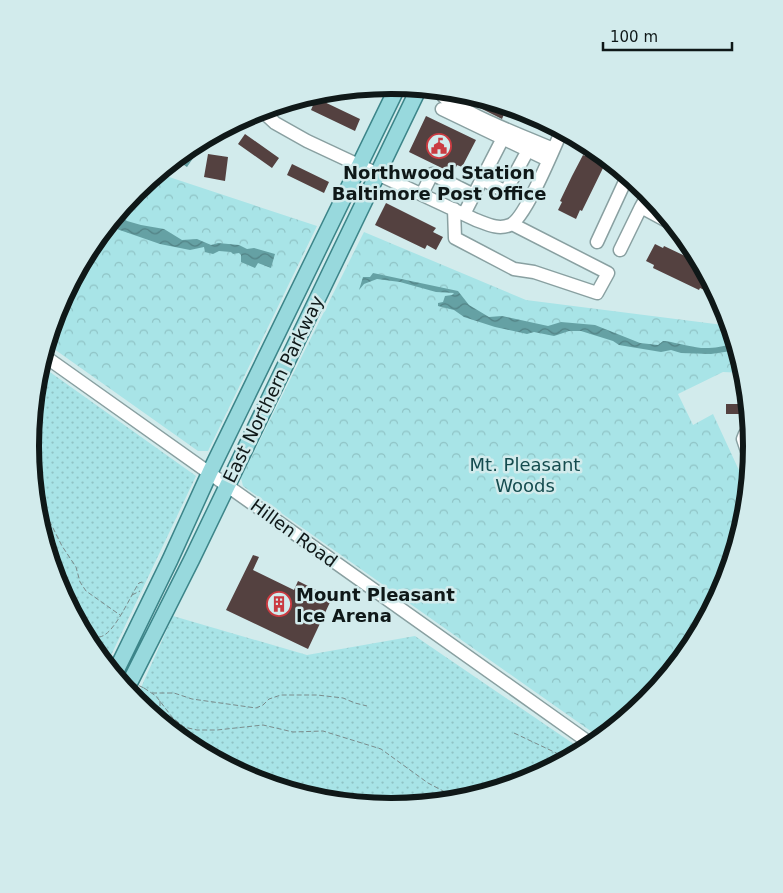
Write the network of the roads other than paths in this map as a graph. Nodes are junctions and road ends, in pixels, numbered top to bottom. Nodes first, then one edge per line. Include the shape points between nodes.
1 (394, 94) edge
2 (416, 95) edge
3 (445, 98) edge
4 (442, 109) dead end
5 (269, 116) edge
6 (559, 136) edge
7 (503, 138) junction
8 (528, 150) junction
9 (550, 154) junction
10 (360, 166) junction
11 (377, 174) junction
12 (482, 179) junction
13 (625, 182) edge
14 (422, 194) junction
15 (474, 195) junction
16 (644, 200) edge
17 (641, 208) junction
18 (459, 212) junction
19 (657, 214) edge
20 (510, 225) junction
21 (597, 242) dead end
22 (620, 250) dead end
23 (50, 360) edge
24 (210, 472) junction
25 (227, 484) junction
26 (117, 667) edge
27 (129, 683) edge
28 (586, 740) edge

1 - 10 main road, East Northern Parkway
2 - 11 main road, East Northern Parkway
3 - 9 street
4 - 7 street
5 - 10 street via 286,130
6 - 9 street
7 - 8 street
7 - 12 street
8 - 9 street
8 - 12 street via 504,191
9 - 20 street via 523,212
10 - 11 street
10 - 24 main road, East Northern Parkway
11 - 14 street
11 - 25 main road, East Northern Parkway
12 - 15 street
13 - 21 street
14 - 15 street via 432,174
14 - 18 street
15 - 18 street
16 - 17 street
17 - 19 street
17 - 22 street
18 - 20 street via 491,226
18 - 20 street via 455,238 514,269 534,272 598,293 608,273
23 - 24 street, Hillen Road
24 - 25 street, Hillen Road
24 - 26 main road, East Northern Parkway
25 - 27 main road, East Northern Parkway
25 - 28 street, Hillen Road

